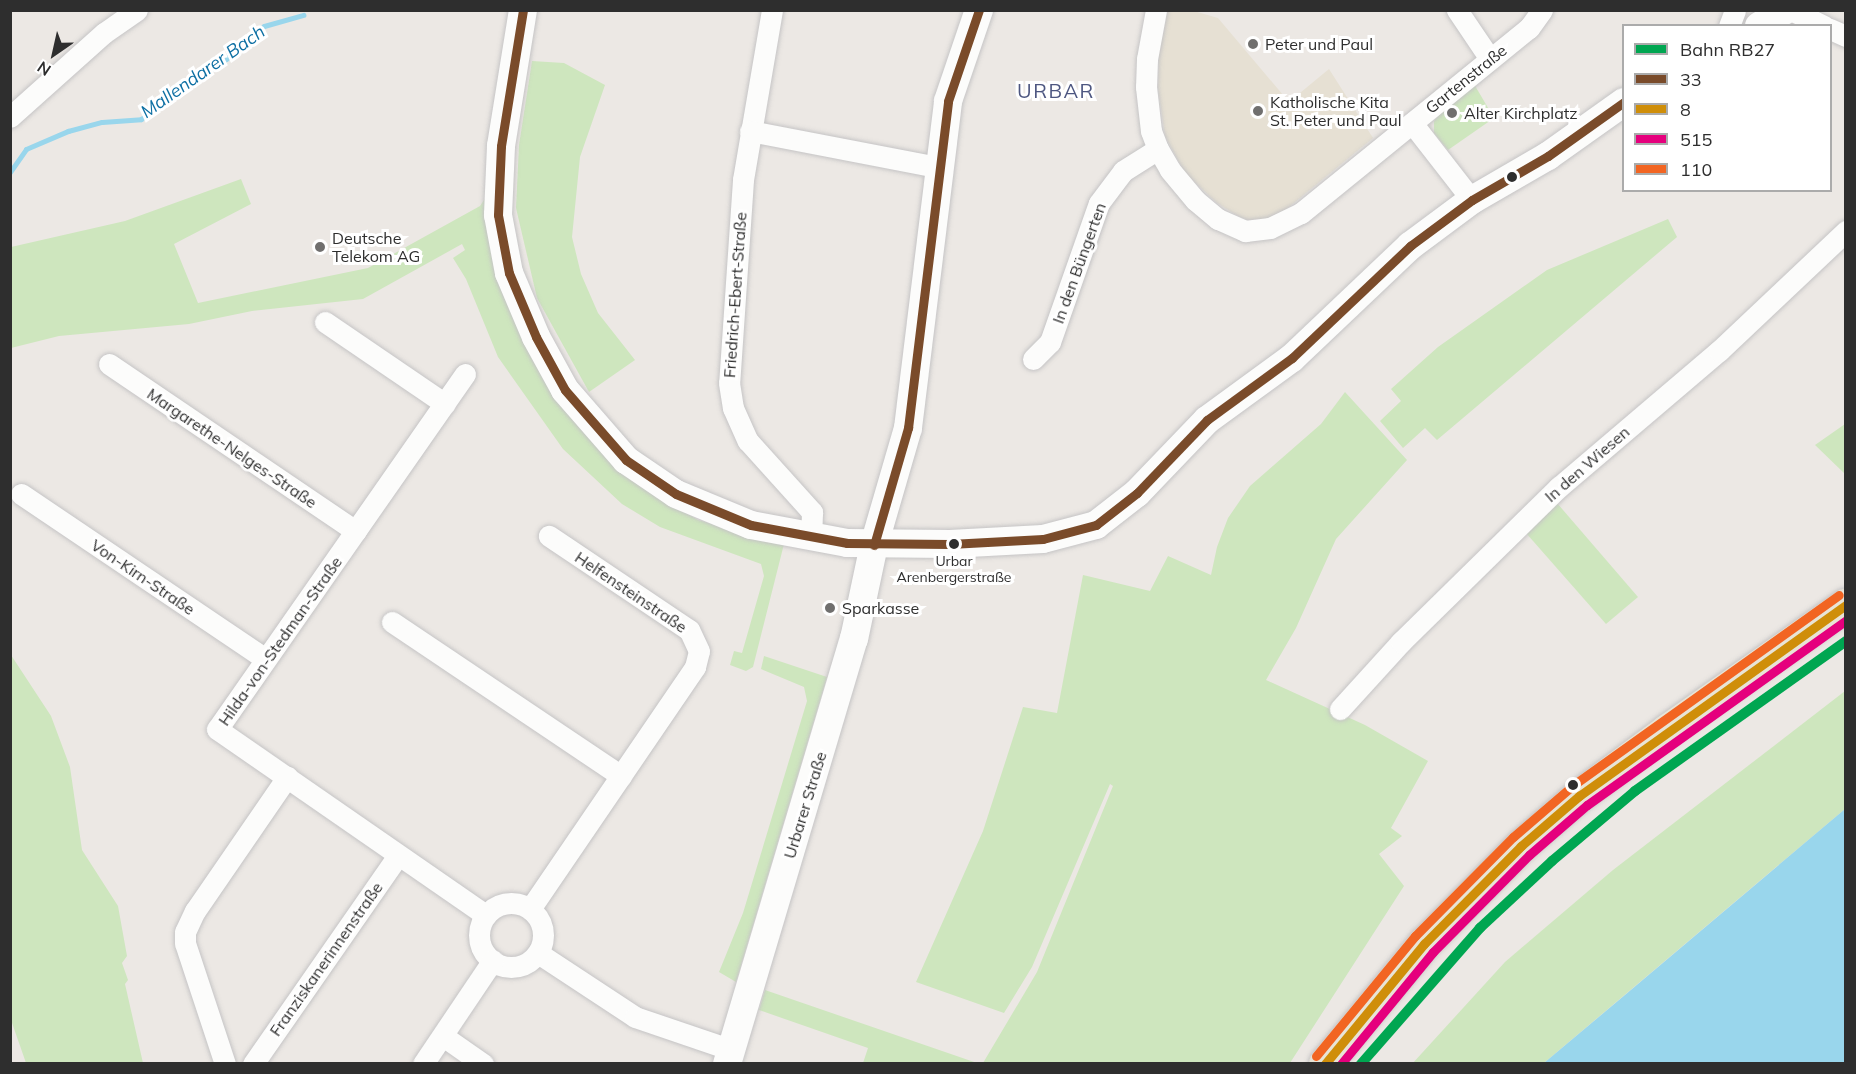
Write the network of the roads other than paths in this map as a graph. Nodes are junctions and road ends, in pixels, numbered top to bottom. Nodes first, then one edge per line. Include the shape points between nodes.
1 (137, 10) edge
2 (523, 10) edge
3 (772, 10) edge
4 (979, 10) edge
5 (1156, 10) edge
6 (1457, 10) edge
7 (1542, 10) edge
8 (1786, 10) edge
9 (1791, 10) edge
10 (1762, 24) edge
11 (1820, 24) edge
12 (1490, 59) junction
13 (1622, 103) edge
14 (10, 117) edge
15 (1412, 123) junction
16 (750, 131) junction
17 (1158, 149) junction
18 (937, 167) junction
19 (1472, 200) junction
20 (1845, 231) edge
21 (325, 322) dead end
22 (1033, 359) dead end
23 (109, 364) dead end
24 (465, 374) dead end
25 (445, 404) junction
26 (21, 494) dead end
27 (356, 531) junction
28 (549, 536) dead end
29 (811, 538) junction
30 (874, 544) junction
31 (1845, 605) edge
32 (392, 622) dead end
33 (266, 660) junction
34 (1340, 709) dead end
35 (621, 776) junction
36 (287, 777) junction
37 (398, 855) junction
38 (530, 909) junction
39 (486, 915) junction
40 (538, 953) junction
41 (493, 960) junction
42 (442, 1036) junction
43 (729, 1057) edge
44 (225, 1064) edge
45 (254, 1064) edge
46 (423, 1064) edge
47 (483, 1064) edge
48 (1325, 1064) edge

1 - 14 street via 104,33
2 - 29 street via 501,146 498,215 509,273 549,362 565,390 603,437 651,478 723,516
3 - 16 street, Friedrich-Ebert-Straße
4 - 18 street, Urbarer Straße via 952,82
5 - 17 street via 1146,87 1151,131
6 - 12 street
7 - 12 street, Gartenstraße via 1529,28
8 - 10 street
9 - 11 street
12 - 15 street, Gartenstraße
13 - 19 street via 1548,156
15 - 17 street, Gartenstraße via 1301,213 1270,228 1245,231 1218,219 1180,184
15 - 19 street
16 - 18 street
16 - 29 street, Friedrich-Ebert-Straße via 739,225 730,398 748,441 812,512
17 - 22 street, In den Büngerten via 1123,171 1099,203 1050,342
18 - 30 street, Urbarer Straße via 908,428
19 - 30 street via 1410,246 1292,358 1207,420 1137,493 1096,525 1043,539
20 - 34 street, In den Wiesen via 1726,344 1559,487 1401,642
21 - 25 street
23 - 27 street, Margarethe-Nelges-Straße
24 - 25 street, Hilda-von-Stedman-Straße
25 - 27 street, Hilda-von-Stedman-Straße
26 - 33 street, Von-Kirn-Straße
27 - 33 street, Hilda-von-Stedman-Straße
28 - 35 street, Helfensteinstraße via 689,630 698,644 695,667
29 - 30 street
30 - 43 street, Urbarer Straße via 854,639
31 - 48 main road via 1659,736 1521,846 1424,944
32 - 35 street
33 - 36 street, Hilda-von-Stedman-Straße via 218,729
35 - 38 street, Helfensteinstraße
36 - 37 street, Hilda-von-Stedman-Straße
36 - 44 street via 195,911 185,932 185,943
37 - 39 street, Hilda-von-Stedman-Straße
37 - 45 street, Franziskanerinnenstraße
38 - 39 street via 512,903
38 - 40 street via 543,934
39 - 41 street via 480,934 485,953
40 - 41 street via 522,965 502,965
40 - 43 street via 634,1017
41 - 42 street
42 - 46 street
42 - 47 street

